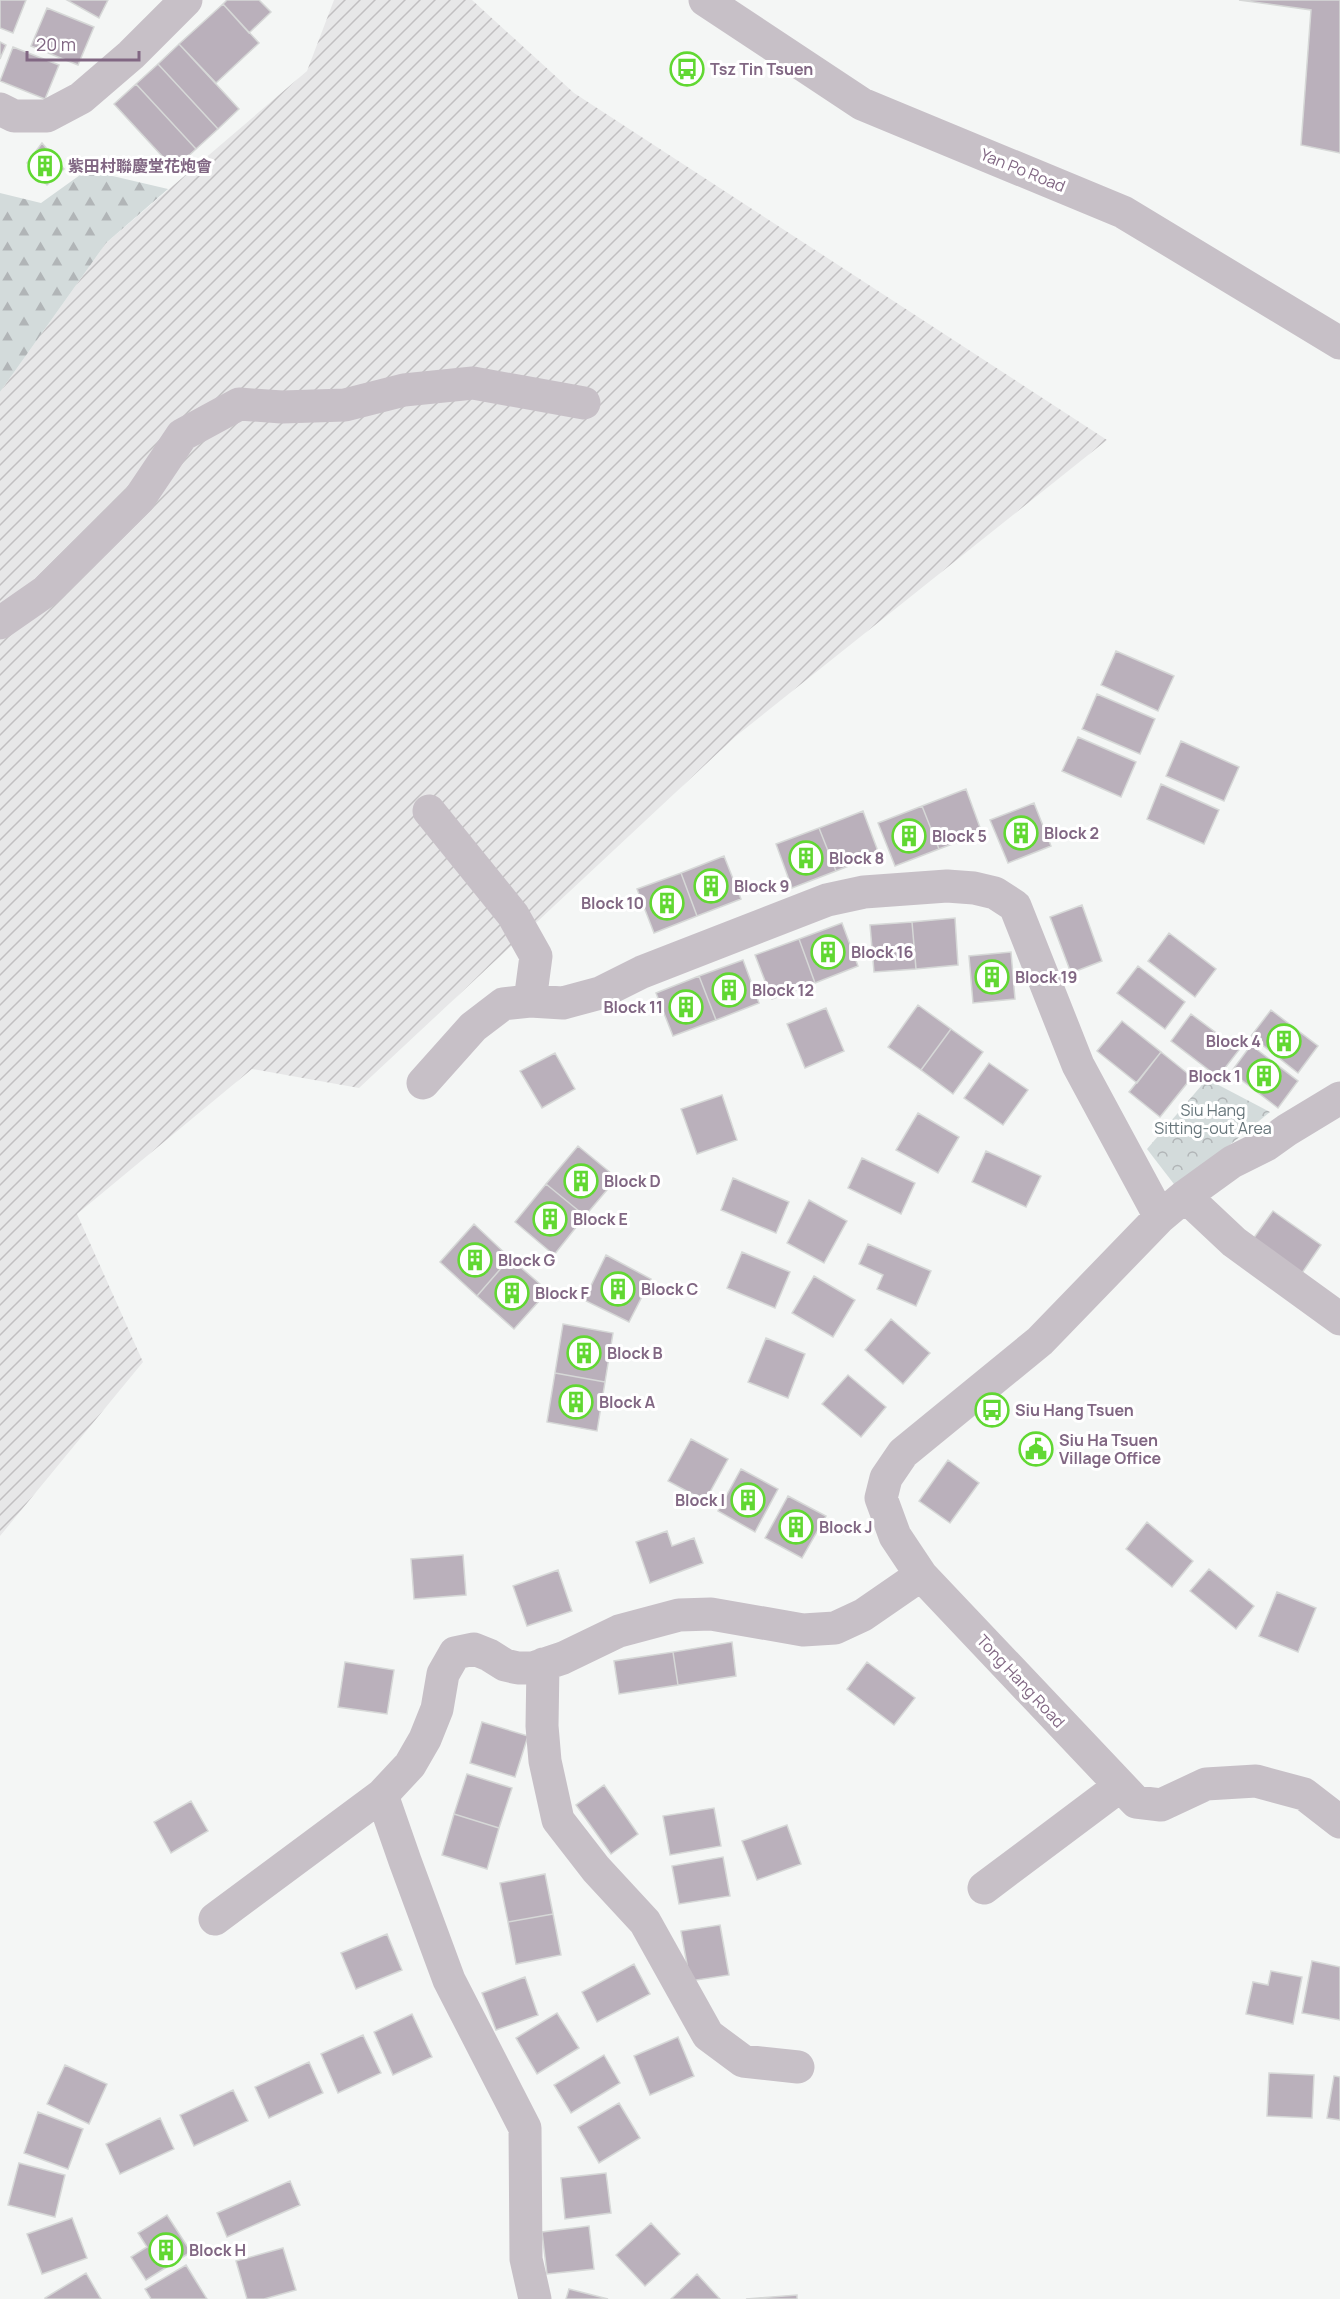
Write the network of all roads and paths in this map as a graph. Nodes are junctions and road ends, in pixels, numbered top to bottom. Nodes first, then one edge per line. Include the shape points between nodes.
1 (186, 0) edge
2 (705, 0) edge
3 (0, 109) edge
4 (1340, 343) edge
5 (584, 403) dead end
6 (0, 623) edge
7 (429, 811) dead end
8 (530, 1001) junction
9 (423, 1083) dead end
10 (1340, 1098) edge
11 (1185, 1196) junction
12 (1160, 1217) junction
13 (1340, 1319) edge
14 (921, 1575) junction
15 (543, 1665) junction
16 (1120, 1786) junction
17 (382, 1795) junction
18 (1340, 1822) edge
19 (984, 1888) dead end
20 (215, 1919) dead end
21 (798, 2067) dead end
22 (535, 2299) edge

1 - 3 street via 81,98 47,116 14,116
2 - 4 street, Yan Po Road via 862,104 1123,212
5 - 6 street via 473,383 404,390 345,405 239,404 182,435 139,499 46,591
7 - 8 street via 513,915 536,956
8 - 9 street via 503,1004 473,1027
8 - 12 street via 564,1003 600,993 642,972 827,900 864,892 947,885 995,892 1015,906 1078,1065
10 - 11 street, Tong Hang Road via 1232,1162
11 - 12 street, Tong Hang Road
11 - 13 street via 1234,1242
12 - 14 street, Tong Hang Road via 1040,1341 903,1453 886,1478 881,1498 895,1536
14 - 15 street via 863,1615 835,1628 803,1630 711,1614 679,1615 619,1631
14 - 16 street, Tong Hang Road
15 - 17 street via 505,1665 474,1649 455,1653 443,1674 437,1709 425,1739 410,1765
15 - 21 street via 545,1761 558,1820 645,1922 708,2035 743,2061
16 - 18 street, Tong Hang Road via 1136,1802 1161,1805 1206,1784 1257,1780 1304,1794
16 - 19 street
17 - 20 street
17 - 22 street via 449,1980 525,2128 526,2259

